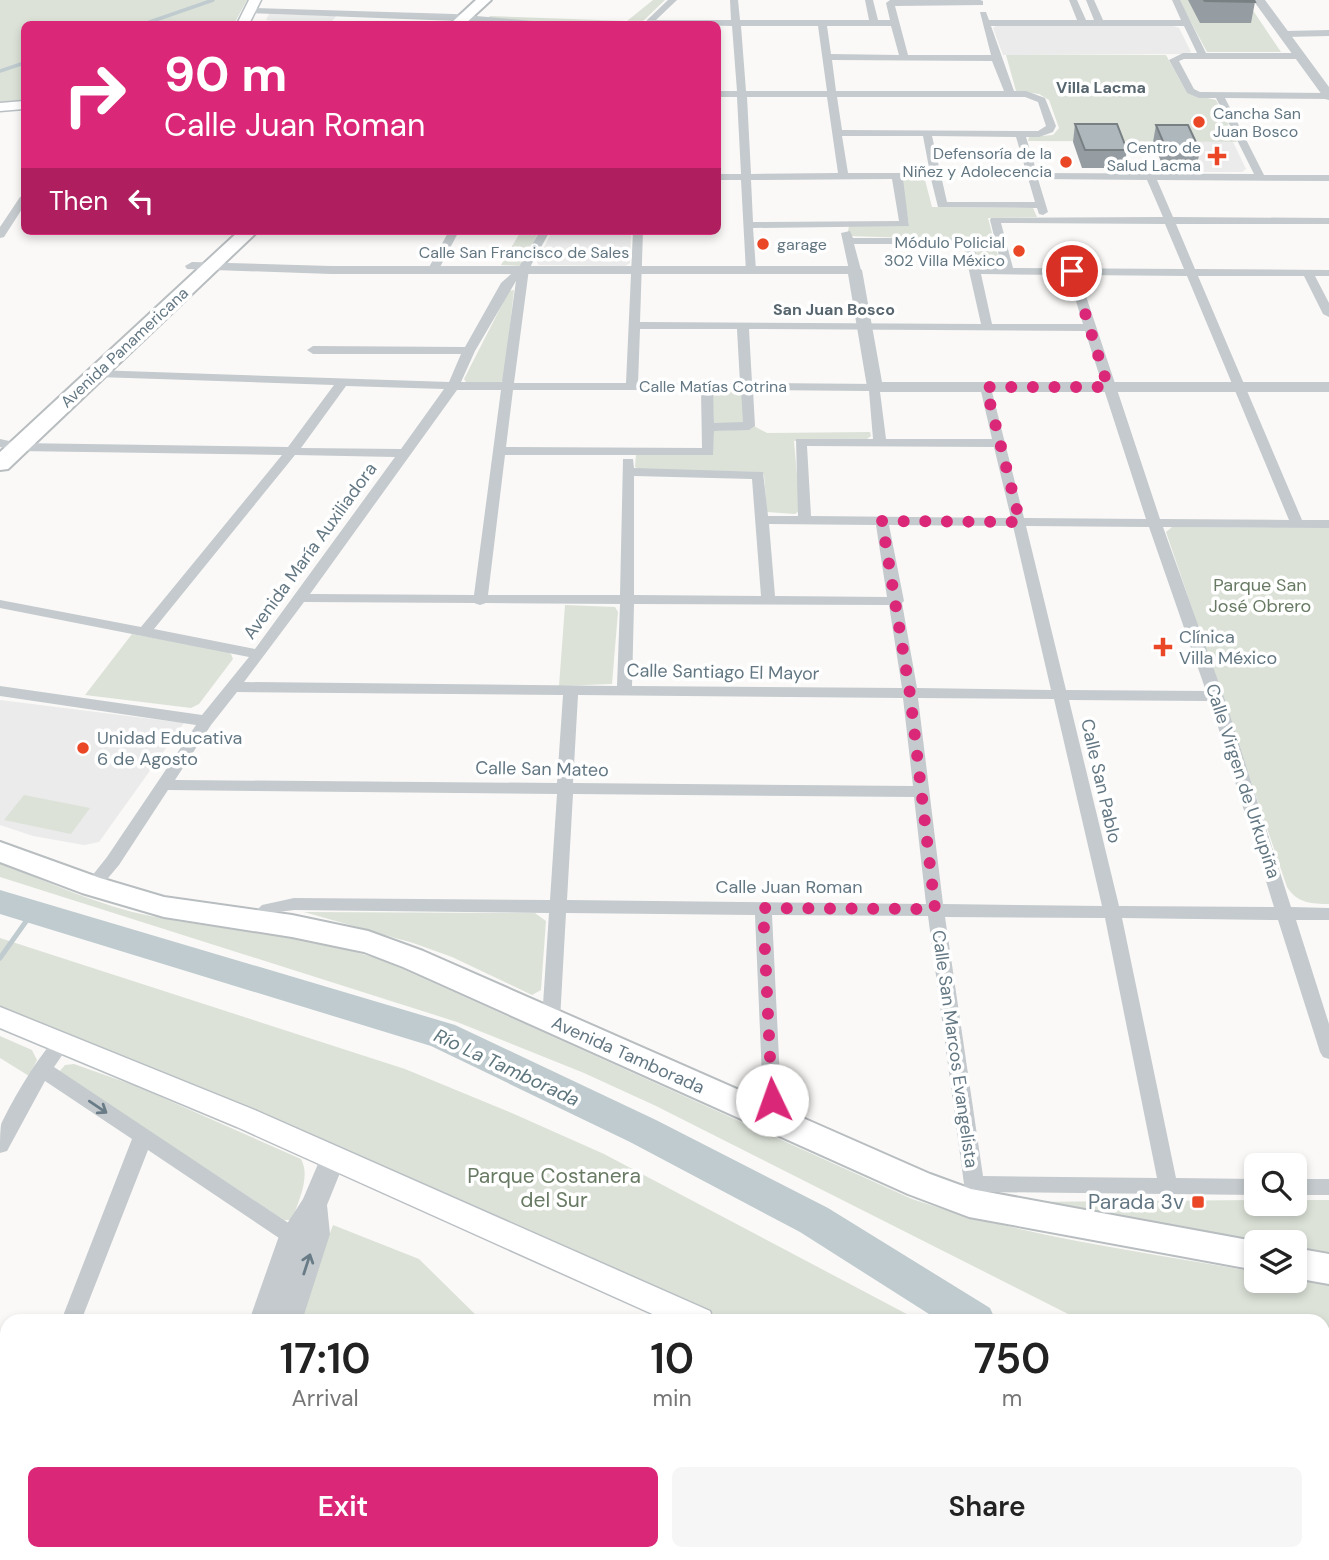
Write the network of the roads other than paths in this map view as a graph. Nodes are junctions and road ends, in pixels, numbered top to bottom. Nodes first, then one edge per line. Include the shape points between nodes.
1 (355, 0) edge
2 (484, 0) edge
3 (500, 0) edge
4 (673, 0) edge
5 (734, 0) edge
6 (869, 0) edge
7 (1073, 0) edge
8 (1090, 0) edge
9 (1176, 0) edge
10 (1259, 0) edge
11 (979, 1) edge
12 (259, 6) edge
13 (346, 13) junction
14 (246, 21) edge
15 (454, 21) edge
16 (469, 21) edge
17 (469, 21) edge
18 (651, 21) edge
19 (721, 23) edge
20 (736, 23) junction
21 (822, 23) junction
22 (874, 23) junction
23 (897, 23) junction
24 (985, 23) junction
25 (1083, 23) junction
26 (1100, 23) junction
27 (1185, 23) junction
28 (1329, 33) edge
29 (1285, 34) junction
30 (1202, 55) junction
31 (1300, 56) junction
32 (826, 57) junction
33 (904, 57) junction
34 (996, 58) junction
35 (721, 94) edge
36 (742, 94) junction
37 (832, 94) junction
38 (1010, 94) junction
39 (1219, 95) junction
40 (1329, 96) edge
41 (21, 108) edge
42 (0, 110) edge
43 (837, 133) junction
44 (927, 134) junction
45 (1020, 134) junction
46 (843, 176) junction
47 (897, 176) junction
48 (936, 176) junction
49 (721, 177) edge
50 (745, 177) junction
51 (1032, 177) junction
52 (1151, 177) junction
53 (1262, 178) junction
54 (1329, 178) edge
55 (21, 203) edge
56 (1041, 205) junction
57 (1045, 220) junction
58 (1170, 220) junction
59 (1329, 221) edge
60 (844, 224) junction
61 (747, 225) junction
62 (0, 235) edge
63 (227, 235) edge
64 (244, 235) edge
65 (452, 235) edge
66 (543, 235) edge
67 (638, 235) edge
68 (848, 241) junction
69 (201, 267) junction
70 (434, 269) junction
71 (523, 269) junction
72 (636, 270) junction
73 (750, 270) junction
74 (855, 270) junction
75 (973, 271) junction
76 (1009, 271) junction
77 (1072, 271) junction
78 (1191, 272) junction
79 (1308, 273) junction
80 (1329, 273) edge
81 (1329, 314) edge
82 (634, 325) junction
83 (743, 326) junction
84 (863, 326) junction
85 (987, 327) junction
86 (1091, 328) junction
87 (313, 350) dead end
88 (469, 351) junction
89 (97, 373) junction
90 (342, 383) junction
91 (453, 386) junction
92 (508, 386) junction
93 (632, 386) junction
94 (707, 386) junction
95 (747, 386) junction
96 (875, 387) junction
97 (986, 387) junction
98 (1108, 387) junction
99 (1238, 387) junction
100 (1329, 387) edge
101 (707, 427) junction
102 (880, 443) junction
103 (1000, 443) junction
104 (6, 444) edge
105 (628, 451) junction
106 (291, 452) junction
107 (498, 452) junction
108 (406, 453) junction
109 (0, 464) edge
110 (628, 472) junction
111 (761, 520) junction
112 (805, 520) junction
113 (882, 521) junction
114 (1020, 522) junction
115 (1155, 523) junction
116 (1297, 524) junction
117 (1329, 524) edge
118 (299, 598) junction
119 (768, 600) junction
120 (480, 601) junction
121 (897, 601) junction
122 (627, 602) junction
123 (0, 604) edge
124 (145, 631) junction
125 (259, 654) junction
126 (231, 687) junction
127 (571, 690) junction
128 (624, 690) junction
129 (0, 691) edge
130 (910, 694) junction
131 (1061, 696) junction
132 (1215, 696) junction
133 (206, 720) junction
134 (163, 785) junction
135 (564, 789) junction
136 (921, 792) junction
137 (0, 852) edge
138 (92, 886) junction
139 (559, 906) junction
140 (763, 908) junction
141 (935, 909) junction
142 (1112, 910) junction
143 (1286, 913) junction
144 (1329, 914) edge
145 (255, 921) junction
146 (0, 1017) edge
147 (551, 1020) junction
148 (63, 1041) junction
149 (1329, 1050) edge
150 (42, 1069) junction
151 (764, 1115) junction
152 (142, 1137) junction
153 (0, 1145) edge
154 (333, 1158) junction
155 (1168, 1186) junction
156 (1244, 1187) edge
157 (1307, 1187) edge
158 (1329, 1187) edge
159 (972, 1193) junction
160 (314, 1205) junction
161 (292, 1236) junction
162 (1244, 1253) edge
163 (1307, 1265) edge
164 (1329, 1269) edge
165 (74, 1314) edge
166 (265, 1314) edge
167 (290, 1314) edge
168 (682, 1314) edge

1 - 13 street
2 - 16 main road
3 - 17 main road
4 - 18 street
5 - 20 street
6 - 22 street
7 - 25 street
8 - 26 street
9 - 27 street
10 - 29 street
11 - 23 street via 890,2
11 - 24 street
12 - 13 street
12 - 14 main road
13 - 15 street
19 - 20 street
20 - 21 street
20 - 36 street
21 - 22 street
21 - 32 street
22 - 23 street
23 - 33 street
24 - 25 street
24 - 34 street
25 - 26 street
26 - 27 street
27 - 30 street
28 - 29 street
29 - 31 street
30 - 31 street
30 - 39 street via 1174,60 1190,91
31 - 40 street
32 - 33 street
32 - 37 street
33 - 34 street
34 - 38 street
35 - 36 street
36 - 37 street
36 - 50 street
37 - 38 street
37 - 43 street
38 - 45 street via 1042,100 1051,126 1046,132
39 - 40 street
39 - 53 street
41 - 42 main road
43 - 44 street
43 - 46 street
44 - 45 street
44 - 48 street
45 - 51 street
46 - 47 street
46 - 50 street
47 - 48 street
47 - 60 street via 905,224
48 - 56 street via 942,205
49 - 50 street
50 - 61 street
51 - 52 street
51 - 56 street
52 - 53 street
52 - 58 street
53 - 54 street
55 - 62 street
56 - 57 street
57 - 58 street
57 - 76 street via 995,220
58 - 59 street
58 - 78 street
60 - 61 street
60 - 68 street
61 - 73 street
63 - 69 main road, Avenida Panamericana
64 - 69 main road, Avenida Panamericana
65 - 70 street
66 - 71 street, Avenida María Auxiliadora
67 - 72 street
68 - 74 street
68 - 75 street via 968,241
69 - 70 street, Calle San Francisco de Sales
69 - 89 main road, Avenida Panamericana
69 - 104 main road, Avenida Panamericana
70 - 71 street, Calle San Francisco de Sales
71 - 72 street, Calle San Francisco de Sales
71 - 88 street, Avenida María Auxiliadora via 507,283
71 - 92 street
72 - 73 street, Calle San Francisco de Sales
72 - 82 street
73 - 74 street, Calle San Francisco de Sales
74 - 84 street
75 - 76 street
75 - 85 street
76 - 77 street
77 - 78 street
77 - 86 street, Calle Virgen de Urkupiña
78 - 79 street
78 - 99 street
79 - 80 street
79 - 81 street
82 - 83 street
82 - 93 street
83 - 84 street
83 - 95 street
84 - 85 street
84 - 96 street
85 - 86 street
86 - 98 street, Calle Virgen de Urkupiña
87 - 88 street
88 - 91 street, Avenida María Auxiliadora
89 - 90 street, Calle Matías Cotrina
89 - 104 main road, Avenida Panamericana
90 - 91 street, Calle Matías Cotrina
90 - 106 street
91 - 92 street, Calle Matías Cotrina
91 - 108 street, Avenida María Auxiliadora
92 - 93 street, Calle Matías Cotrina
92 - 107 street
93 - 94 street, Calle Matías Cotrina
94 - 95 street, Calle Matías Cotrina
94 - 101 street
95 - 96 street, Calle Matías Cotrina
95 - 101 street via 749,426
96 - 97 street, Calle Matías Cotrina
96 - 102 street
97 - 98 street, Calle Matías Cotrina
97 - 103 street, Calle San Pablo
98 - 99 street, Calle Matías Cotrina
98 - 115 street, Calle Virgen de Urkupiña
99 - 100 street, Calle Matías Cotrina
99 - 116 street
101 - 105 street via 708,452
102 - 103 street
102 - 112 street via 800,442
103 - 114 street, Calle San Pablo
104 - 106 street
104 - 109 main road, Avenida Panamericana
105 - 107 street
105 - 110 street
106 - 108 street
106 - 124 street
107 - 120 street
108 - 118 street, Avenida María Auxiliadora
110 - 111 street via 758,475
110 - 122 street
111 - 112 street
111 - 119 street
112 - 113 street
113 - 114 street
113 - 121 street, Calle San Marcos Evangelista
114 - 115 street
114 - 131 street, Calle San Pablo
115 - 116 street
115 - 132 street, Calle Virgen de Urkupiña
116 - 117 street
118 - 120 street
118 - 125 street, Avenida María Auxiliadora
119 - 121 street
119 - 122 street
120 - 122 street
121 - 130 street, Calle San Marcos Evangelista
122 - 128 street
123 - 124 street
124 - 125 street
125 - 126 street, Avenida María Auxiliadora
126 - 127 street, Calle Santiago El Mayor
126 - 133 street, Avenida María Auxiliadora
127 - 128 street, Calle Santiago El Mayor
127 - 135 street
128 - 130 street, Calle Santiago El Mayor
129 - 133 street
130 - 131 street, Calle Santiago El Mayor
130 - 136 street, Calle San Marcos Evangelista
131 - 132 street, Calle Santiago El Mayor
131 - 142 street, Calle San Pablo
132 - 143 street, Calle Virgen de Urkupiña
133 - 134 street, Avenida María Auxiliadora
134 - 135 street, Calle San Mateo
134 - 138 street, Avenida María Auxiliadora
135 - 136 street, Calle San Mateo
135 - 139 street
136 - 141 street, Calle San Marcos Evangelista
137 - 138 main road, Avenida Tamborada
138 - 145 main road, Avenida Tamborada via 164,907
139 - 140 street, Calle Juan Roman
139 - 145 street, Calle Juan Roman via 294,904 274,905
139 - 147 street
140 - 141 street, Calle Juan Roman
140 - 151 street via 772,1100
141 - 142 street, Calle Juan Roman
141 - 159 street, Calle San Marcos Evangelista
142 - 143 street, Calle Juan Roman
142 - 155 street, Calle San Pablo
143 - 144 street, Calle Juan Roman
143 - 149 street, Calle Virgen de Urkupiña
145 - 147 main road, Avenida Tamborada via 368,942
146 - 148 main road
147 - 151 main road, Avenida Tamborada
148 - 150 street
148 - 154 main road
150 -> 152 street
150 - 153 street
151 - 159 main road, Avenida Tamborada via 919,1184
152 - 161 street
152 - 165 street
154 - 160 street
154 - 168 main road
155 - 156 street
155 - 159 street
157 - 158 street
159 - 162 main road, Avenida Tamborada
160 - 161 street
167 -> 160 street via 317,1234
161 - 166 street
163 - 164 main road

